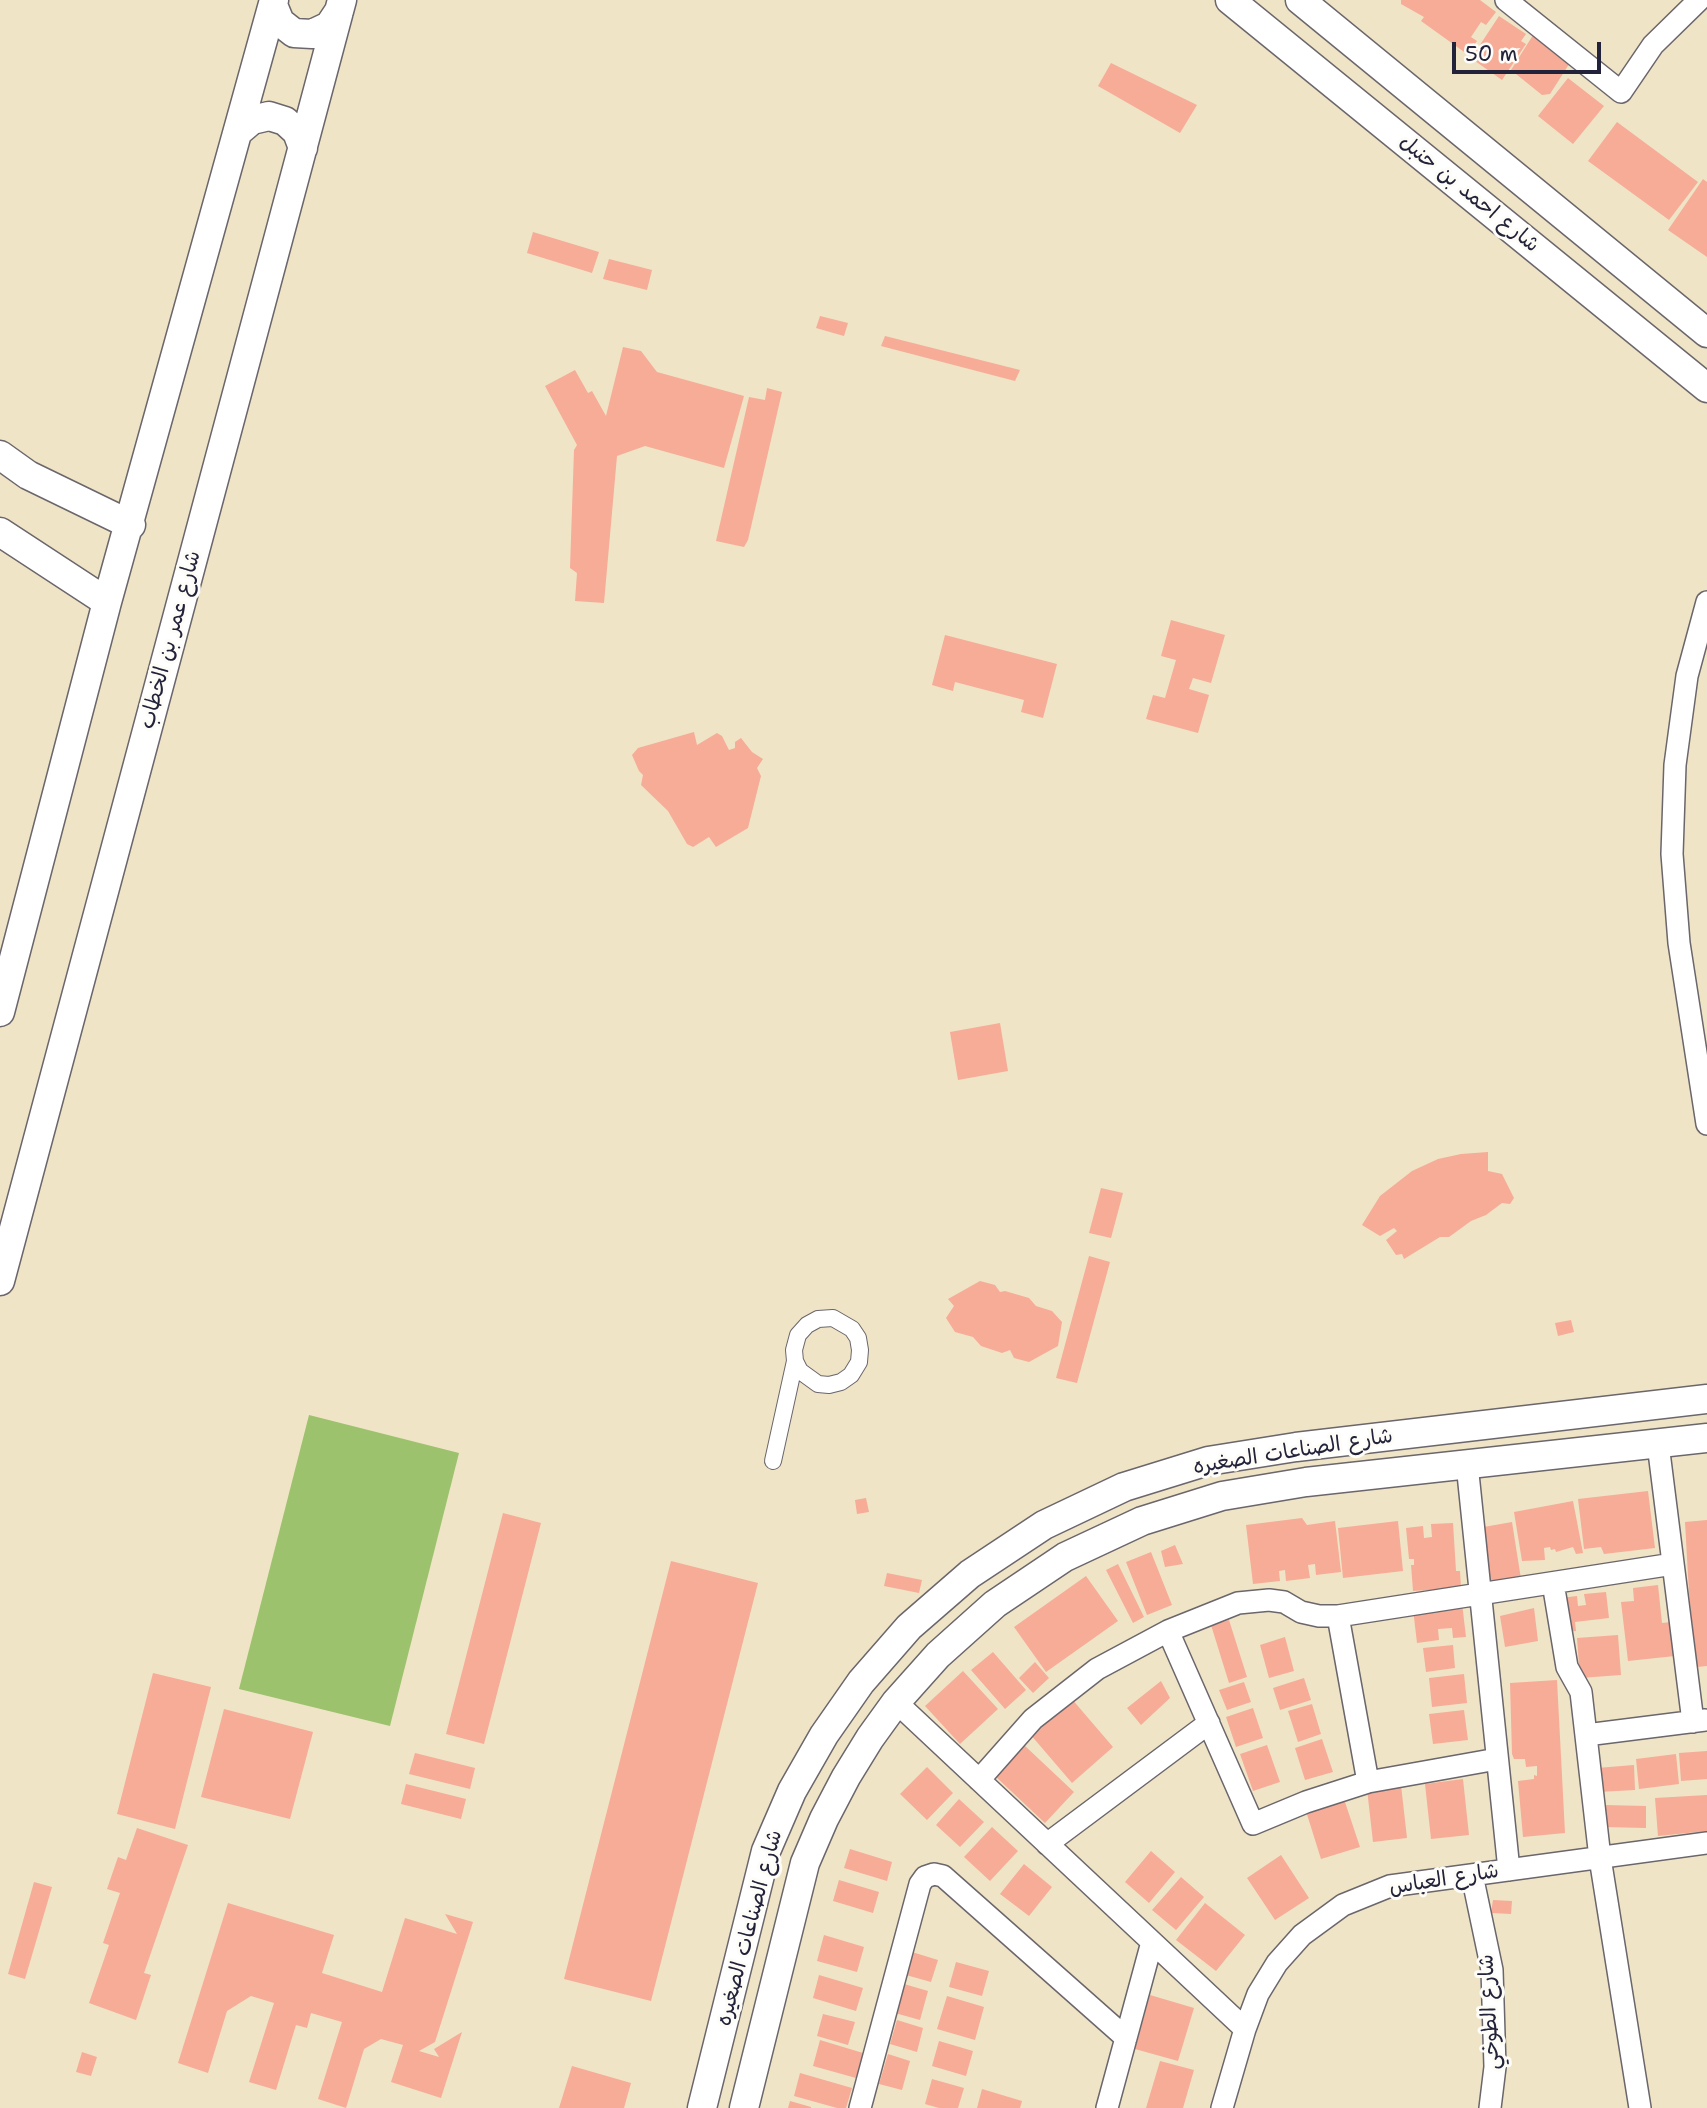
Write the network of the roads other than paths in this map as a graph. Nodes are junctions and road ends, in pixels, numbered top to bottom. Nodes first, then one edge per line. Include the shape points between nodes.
1 (1230, 0) edge
2 (1300, 0) edge
3 (1506, 0) edge
4 (274, 3) edge
5 (1688, 3) edge
6 (340, 6) edge
7 (239, 131) junction
8 (303, 148) junction
9 (1516, 177) junction
10 (1489, 210) junction
11 (1707, 332) edge
12 (1707, 388) edge
13 (0, 455) edge
14 (131, 525) junction
15 (0, 532) edge
16 (107, 602) junction
17 (1707, 602) edge
18 (2, 997) edge
19 (1707, 1124) edge
20 (0, 1281) edge
21 (795, 1361) junction
22 (1707, 1399) edge
23 (1707, 1438) edge
24 (1658, 1444) junction
25 (773, 1461) dead end
26 (1467, 1464) junction
27 (1673, 1564) junction
28 (1553, 1583) junction
29 (1480, 1595) junction
30 (1338, 1616) junction
31 (1168, 1631) junction
32 (896, 1702) junction
33 (1700, 1721) edge
34 (1209, 1723) junction
35 (1586, 1735) junction
36 (1497, 1759) junction
37 (979, 1780) junction
38 (1368, 1782) junction
39 (1707, 1843) edge
40 (1047, 1844) junction
41 (1600, 1858) junction
42 (1508, 1870) junction
43 (1472, 1875) junction
44 (1152, 1942) junction
45 (729, 2002) junction
46 (769, 2008) junction
47 (1245, 2029) junction
48 (1126, 2038) junction
49 (702, 2108) edge
50 (744, 2108) edge
51 (860, 2108) edge
52 (1107, 2108) edge
53 (1222, 2108) edge
54 (1490, 2108) edge
55 (1640, 2108) edge

1 - 10 street, شارع احمد بن حنبل
2 - 9 street, شارع احمد بن حنبل
3 - 5 street via 1621,92
4 - 6 street via 280,22 295,33 312,34 329,26
4 - 7 street
6 - 8 street, شارع عمر بن الخطاب
7 - 8 street via 252,120 269,116 285,121 297,132
7 - 14 street
8 - 20 street, شارع عمر بن الخطاب
9 - 10 street
9 - 11 street, شارع احمد بن حنبل
10 - 12 street, شارع احمد بن حنبل
13 - 14 street via 28,475
14 - 16 street
15 - 16 street
16 - 18 street
17 - 19 street via 1688,676 1675,765 1672,854 1679,943
21 - 21 street via 798,1335 818,1319 843,1322 858,1338 859,1362 841,1382 818,1384 808,1379
21 - 25 street
22 - 45 street, شارع الصناعات الصغيره via 1208,1461 1124,1487 1044,1525 970,1574 909,1627 861,1682 824,1735 792,1791 766,1851
23 - 24 street, شارع الصناعات الصغيره
24 - 26 street, شارع الصناعات الصغيره
24 - 27 street
26 - 29 street
26 - 32 street, شارع الصناعات الصغيره via 1222,1496 1142,1521 1065,1557 995,1604 938,1655
27 - 28 street
27 - 33 street
28 - 29 street
28 - 35 street via 1567,1667 1581,1692
29 - 30 street
29 - 36 street
30 - 31 street via 1301,1612 1284,1602 1254,1600
30 - 38 street
31 - 34 street
31 - 37 street via 1097,1669 1033,1719
32 - 37 street
32 - 46 street, شارع الصناعات الصغيره via 846,1777 805,1863
33 - 35 street
34 - 38 street via 1253,1824
34 - 40 street
35 - 41 street
36 - 38 street
36 - 42 street
37 - 40 street
39 - 41 street, شارع العباس
40 - 44 street
41 - 42 street, شارع العباس
41 - 55 street
42 - 43 street, شارع العباس
43 - 47 street, شارع العباس via 1390,1886 1343,1905 1302,1935 1278,1963 1258,1994
43 - 54 street, شارع الطوخي via 1492,1970 1495,2067
44 - 47 street
44 - 48 street
45 - 46 street
45 - 49 street, شارع الصناعات الصغيره
46 - 50 street, شارع الصناعات الصغيره
47 - 53 street, شارع العباس
48 - 51 street via 943,1876 934,1874 920,1884
48 - 52 street

